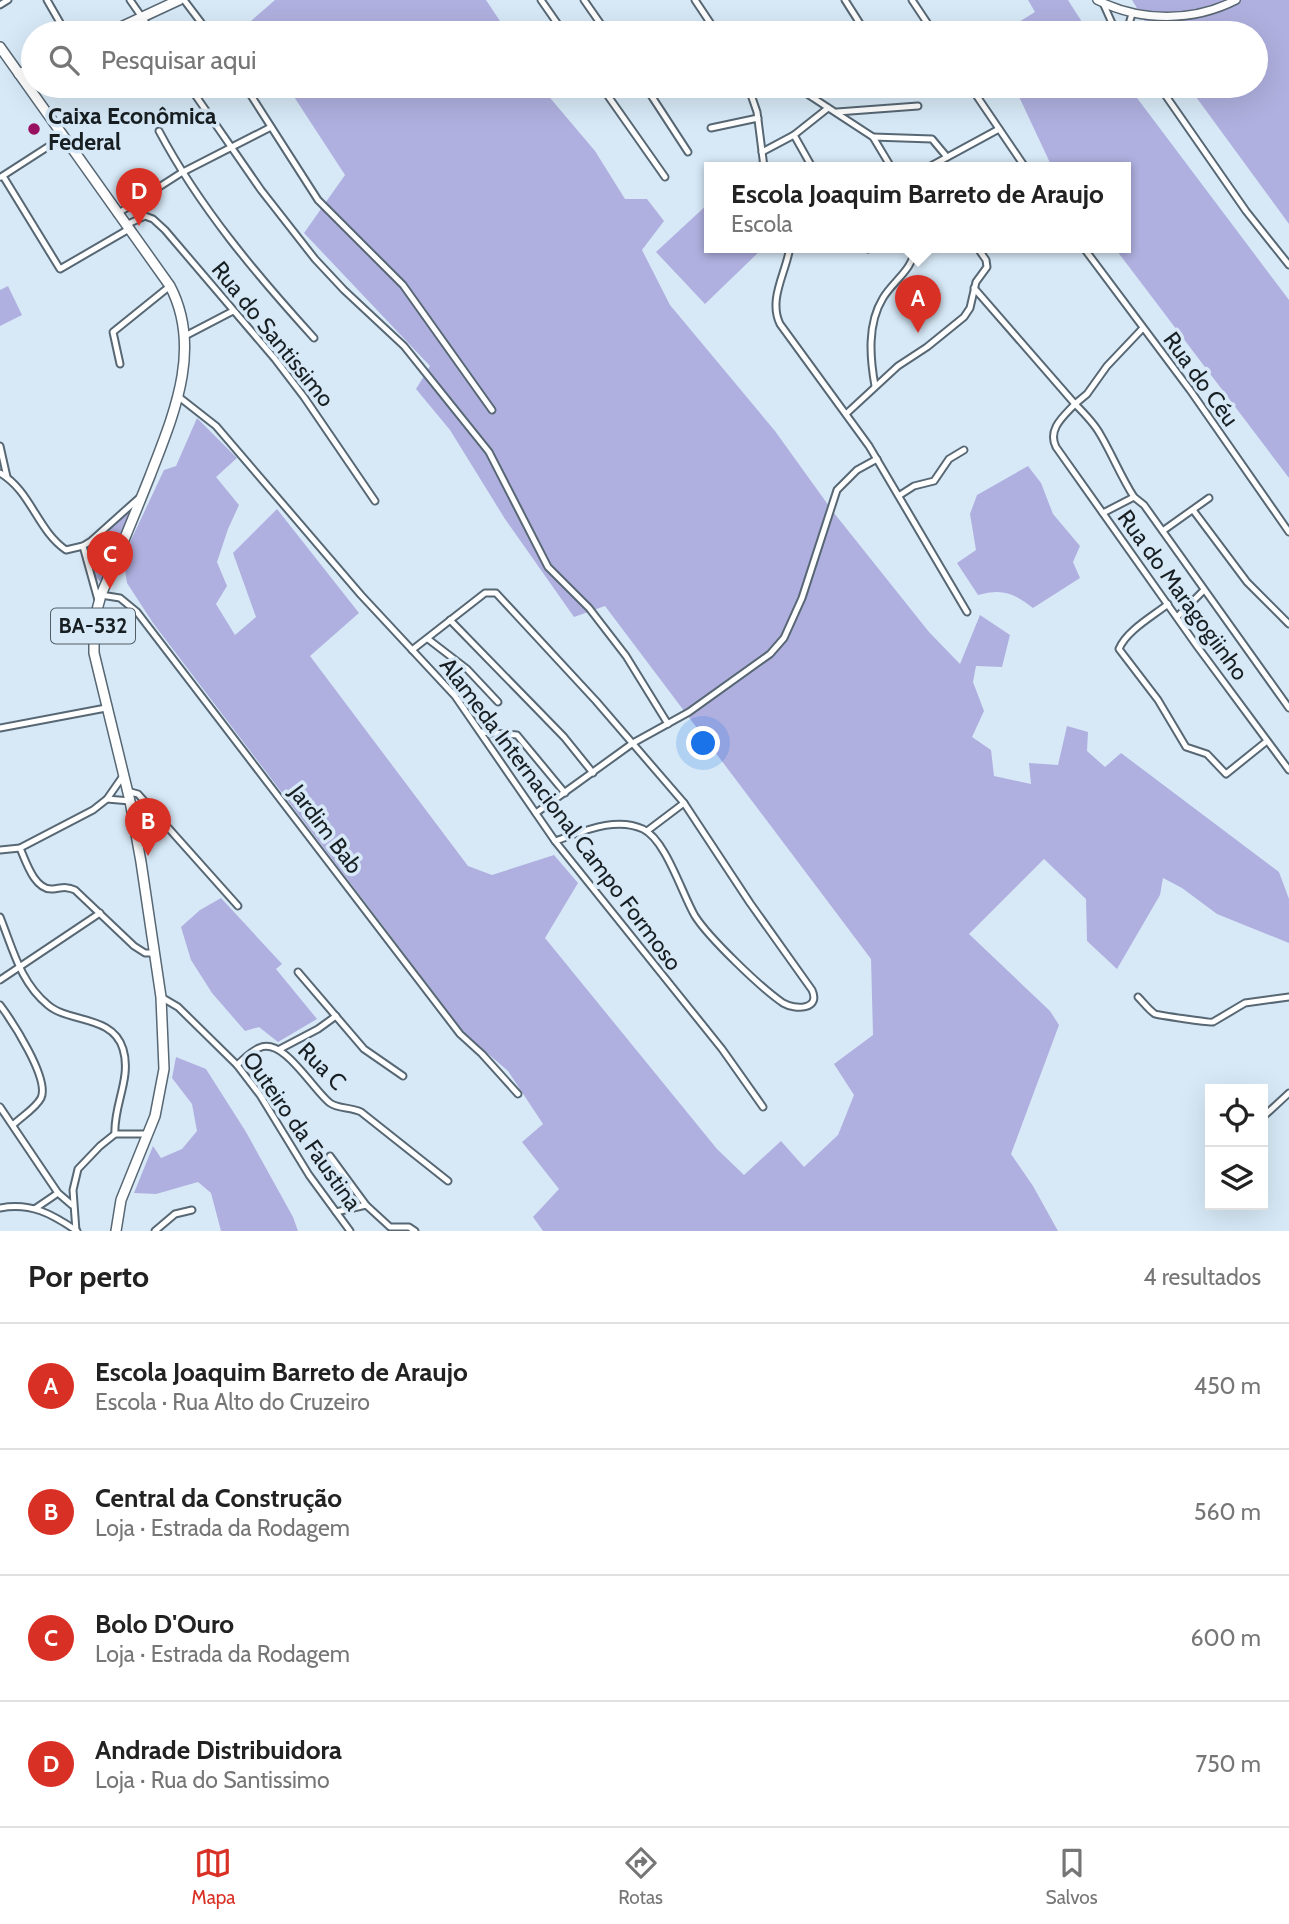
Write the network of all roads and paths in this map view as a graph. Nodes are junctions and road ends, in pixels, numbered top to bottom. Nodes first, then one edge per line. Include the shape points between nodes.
1 (8, 0) edge
2 (47, 0) edge
3 (130, 0) edge
4 (182, 0) edge
5 (541, 0) edge
6 (584, 0) edge
7 (695, 0) edge
8 (845, 0) edge
9 (912, 0) edge
10 (1236, 0) edge
11 (1100, 1) edge
12 (0, 5) edge
13 (1132, 14) junction
14 (142, 18) junction
15 (59, 21) edge
16 (135, 21) edge
17 (144, 21) edge
18 (199, 21) edge
19 (556, 21) edge
20 (599, 21) edge
21 (709, 21) edge
22 (858, 21) edge
23 (926, 21) edge
24 (1111, 21) edge
25 (1130, 21) edge
26 (0, 47) edge
27 (19, 74) joint
28 (21, 77) edge
29 (36, 98) edge
30 (197, 98) edge
31 (253, 98) edge
32 (609, 98) edge
33 (653, 98) edge
34 (754, 98) edge
35 (813, 98) edge
36 (978, 98) edge
37 (1167, 98) edge
38 (918, 106) dead end
39 (828, 108) junction
40 (837, 112) junction
41 (758, 118) junction
42 (271, 127) junction
43 (710, 128) dead end
44 (999, 129) junction
45 (159, 131) dead end
46 (794, 135) junction
47 (63, 137) junction
48 (873, 137) junction
49 (230, 147) junction
50 (688, 152) dead end
51 (762, 152) junction
52 (947, 157) junction
53 (763, 162) edge
54 (809, 162) edge
55 (888, 162) edge
56 (938, 162) edge
57 (1022, 162) edge
58 (181, 173) junction
59 (1, 177) edge
60 (665, 177) dead end
61 (117, 214) junction
62 (127, 227) junction
63 (788, 253) edge
64 (914, 253) edge
65 (981, 253) edge
66 (1087, 253) edge
67 (1289, 265) edge
68 (170, 286) junction
69 (974, 288) junction
70 (233, 311) junction
71 (1143, 328) junction
72 (185, 335) junction
73 (314, 338) dead end
74 (120, 363) dead end
75 (875, 386) junction
76 (179, 397) junction
77 (1075, 404) junction
78 (492, 410) dead end
79 (846, 414) junction
80 (0, 446) edge
81 (964, 450) dead end
82 (877, 459) junction
83 (0, 473) edge
84 (7, 477) junction
85 (900, 495) junction
86 (142, 496) junction
87 (1134, 497) junction
88 (1209, 498) dead end
89 (375, 501) dead end
90 (1192, 510) junction
91 (1103, 513) junction
92 (1164, 530) junction
93 (1289, 532) edge
94 (83, 546) junction
95 (1204, 590) junction
96 (100, 599) junction
97 (1168, 604) junction
98 (967, 612) dead end
99 (1177, 617) junction
100 (450, 620) junction
101 (1289, 624) edge
102 (428, 639) junction
103 (412, 650) junction
104 (498, 702) dead end
105 (106, 708) junction
106 (1289, 708) edge
107 (668, 724) junction
108 (0, 729) edge
109 (481, 732) junction
110 (1267, 741) junction
111 (633, 743) junction
112 (1289, 770) edge
113 (593, 774) junction
114 (123, 776) junction
115 (565, 793) junction
116 (128, 796) junction
117 (107, 799) junction
118 (684, 803) junction
119 (536, 813) junction
120 (647, 831) junction
121 (555, 841) junction
122 (20, 848) junction
123 (0, 850) edge
124 (238, 906) dead end
125 (100, 913) junction
126 (0, 917) edge
127 (155, 953) junction
128 (19, 968) junction
129 (298, 972) dead end
130 (0, 980) edge
131 (161, 997) junction
132 (1139, 997) dead end
133 (1289, 997) edge
134 (0, 1004) edge
135 (336, 1016) junction
136 (280, 1049) junction
137 (237, 1065) junction
138 (403, 1076) dead end
139 (1289, 1093) edge
140 (518, 1094) dead end
141 (0, 1107) edge
142 (763, 1107) dead end
143 (1268, 1112) edge
144 (13, 1125) junction
145 (116, 1134) junction
146 (147, 1134) junction
147 (330, 1156) dead end
148 (448, 1181) dead end
149 (58, 1193) junction
150 (73, 1205) junction
151 (366, 1205) junction
152 (36, 1208) junction
153 (0, 1209) edge
154 (192, 1210) dead end
155 (336, 1212) junction
156 (76, 1231) edge
157 (116, 1231) edge
158 (155, 1231) edge
159 (350, 1231) edge
160 (415, 1231) edge

1 - 12 street
2 - 15 street
3 - 14 street
4 - 14 main road
4 - 18 street
5 - 19 street
6 - 20 street
7 - 21 street
8 - 22 street
9 - 23 street
10 - 13 street via 1210,11 1161,17
11 - 13 street
11 - 24 street
13 - 25 street
14 - 16 main road
14 - 17 street
26 - 27 main road, BA-532
27 - 28 main road, BA-532
29 - 47 main road, BA-532
30 - 49 street
31 - 42 street
32 - 60 street
33 - 50 street
34 - 41 street
35 - 39 street
36 - 44 street
37 - 67 street
38 - 40 street
39 - 40 street
39 - 46 street
40 - 48 street
41 - 43 street
41 - 51 street
42 - 49 street
42 - 78 street via 318,200 403,285
44 - 52 street
44 - 57 street
45 - 58 street
46 - 51 street
46 - 54 street
47 - 59 street
47 - 61 main road, BA-532
48 - 52 street via 932,139
48 - 55 street
49 - 58 street
49 - 107 street via 315,259 404,346 489,452 548,567 589,608 626,656
51 - 53 street
52 - 56 street
58 - 61 street
58 - 73 street via 269,288
59 - 62 street via 60,268
61 - 62 main road, BA-532
62 - 68 main road, BA-532
62 - 70 street, Rua do Santissimo via 140,217 153,219
63 - 79 street via 775,315
64 - 75 street via 882,299 876,316 870,352
65 - 69 street via 986,271
66 - 71 street, Rua do Céu
68 - 72 main road, BA-532
68 - 74 street via 113,331
69 - 75 street via 964,317
69 - 77 street
70 - 72 street
70 - 89 street, Rua do Santissimo via 304,397
71 - 77 street
71 - 93 street, Rua do Céu
72 - 76 main road, BA-532
75 - 79 street
76 - 86 main road, BA-532
76 - 103 street, Alameda Internacional Campo Formoso via 216,426
77 - 87 street via 1101,435
77 - 91 street, Rua do Maragogiinho via 1052,438
79 - 82 street
80 - 84 street
81 - 85 street via 949,459 934,481
82 - 85 street
82 - 107 street via 837,489 802,598 778,646
83 - 84 street
84 - 94 street via 64,548
85 - 98 street
86 - 94 street
86 - 96 main road, BA-532
87 - 91 street
87 - 92 street
88 - 90 street
90 - 92 street
90 - 101 street via 1247,582
91 - 97 street, Rua do Maragogiinho
92 - 95 street
94 - 96 street
95 - 99 street
95 - 106 street
96 - 105 main road, BA-532 via 93,621 94,653
96 - 140 street, Jardim Bab via 120,598 137,612 460,1034
97 - 99 street, Rua do Maragogiinho
97 - 110 street via 1132,632 1119,649 1186,747 1207,754 1226,774
99 - 110 street, Rua do Maragogiinho
100 - 102 street
100 - 111 street via 485,593 496,593
100 - 113 street via 565,737
102 - 103 street
102 - 104 street via 467,669
103 - 109 street, Alameda Internacional Campo Formoso
105 - 108 street
105 - 114 main road, BA-532
107 - 111 street
109 - 115 street via 517,735
109 - 119 street, Alameda Internacional Campo Formoso
110 - 112 street, Rua do Maragogiinho
111 - 113 street
111 - 118 street
113 - 115 street
114 - 116 main road, BA-532
114 - 117 street
115 - 119 street
116 - 117 street
116 - 124 street via 138,794
116 - 127 main road, BA-532
117 - 122 street via 70,824
118 - 120 street
118 - 120 street via 812,990 815,996 807,1007 789,1007 774,998 708,932
119 - 121 street, Alameda Internacional Campo Formoso
120 - 121 street via 620,824
121 - 142 street, Alameda Internacional Campo Formoso
122 - 123 street
122 - 125 street via 44,888 69,887
125 - 127 street via 134,946
125 - 128 street
126 - 128 street
127 - 131 main road, BA-532
128 - 130 street
128 - 145 street via 47,1005 111,1031 121,1045 125,1061
129 - 135 street, Rua C
131 - 137 street, Outeiro da Faustina via 178,1007
131 - 146 main road, BA-532 via 164,1069
132 - 133 street via 1156,1014 1207,1023 1245,1003
134 - 144 street via 33,1060 42,1088 39,1101
135 - 136 street
135 - 138 street, Rua C via 363,1049
136 - 137 street, Rua C via 260,1047
136 - 148 street, Rua C via 331,1105 361,1112
137 - 155 street, Outeiro da Faustina
139 - 143 street
141 - 144 street
144 - 149 street
145 - 146 street
145 - 150 street via 78,1169
146 - 157 main road, BA-532 via 121,1200
147 - 151 street
149 - 150 street
149 - 152 street
150 - 156 street
151 - 155 street
151 - 160 street via 390,1227
152 - 153 street
152 - 156 street
154 - 158 street via 175,1214
155 - 159 street, Outeiro da Faustina

